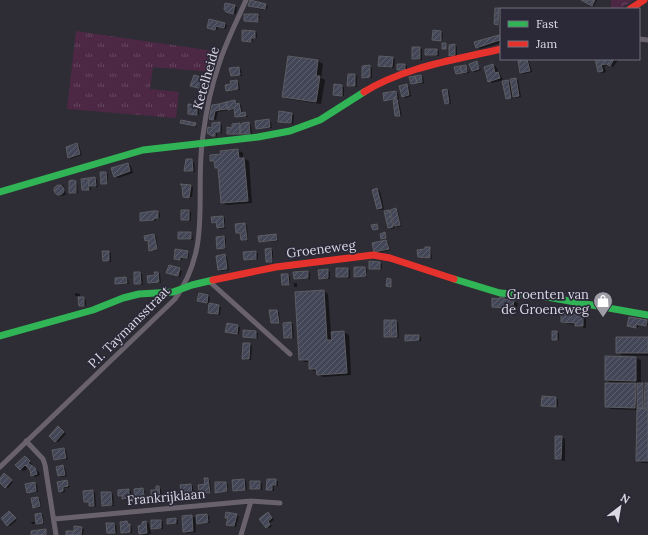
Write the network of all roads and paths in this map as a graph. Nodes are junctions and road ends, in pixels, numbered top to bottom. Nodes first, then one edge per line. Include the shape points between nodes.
1 (246, 0) edge
2 (644, 0) edge
3 (632, 8) edge
4 (500, 49) edge
5 (202, 142) junction
6 (0, 192) edge
7 (210, 282) junction
8 (182, 289) junction
9 (648, 315) edge
10 (0, 336) edge
11 (290, 354) dead end
12 (26, 441) junction
13 (0, 467) edge
14 (252, 501) junction
15 (280, 503) dead end
16 (54, 519) junction
17 (56, 535) edge
18 (242, 535) edge

1 - 5 street, Ketelheide via 219,64
2 - 3 street
4 - 5 street via 392,78 369,89 320,120 290,131
5 - 6 street via 143,150
5 - 8 street, P.I. Taymansstraat via 199,158 200,230 197,253 192,271
7 - 8 street, Groeneweg
7 - 9 street, Groeneweg via 276,266 373,255 500,293 547,297
7 - 11 street
8 - 10 street, Groeneweg via 123,298 93,310
8 - 12 street, P.I. Taymansstraat via 175,299
12 - 13 street, P.I. Taymansstraat
12 - 16 street via 43,459
14 - 15 street, Frankrijklaan
14 - 16 street, Frankrijklaan
14 - 18 street
16 - 17 street

